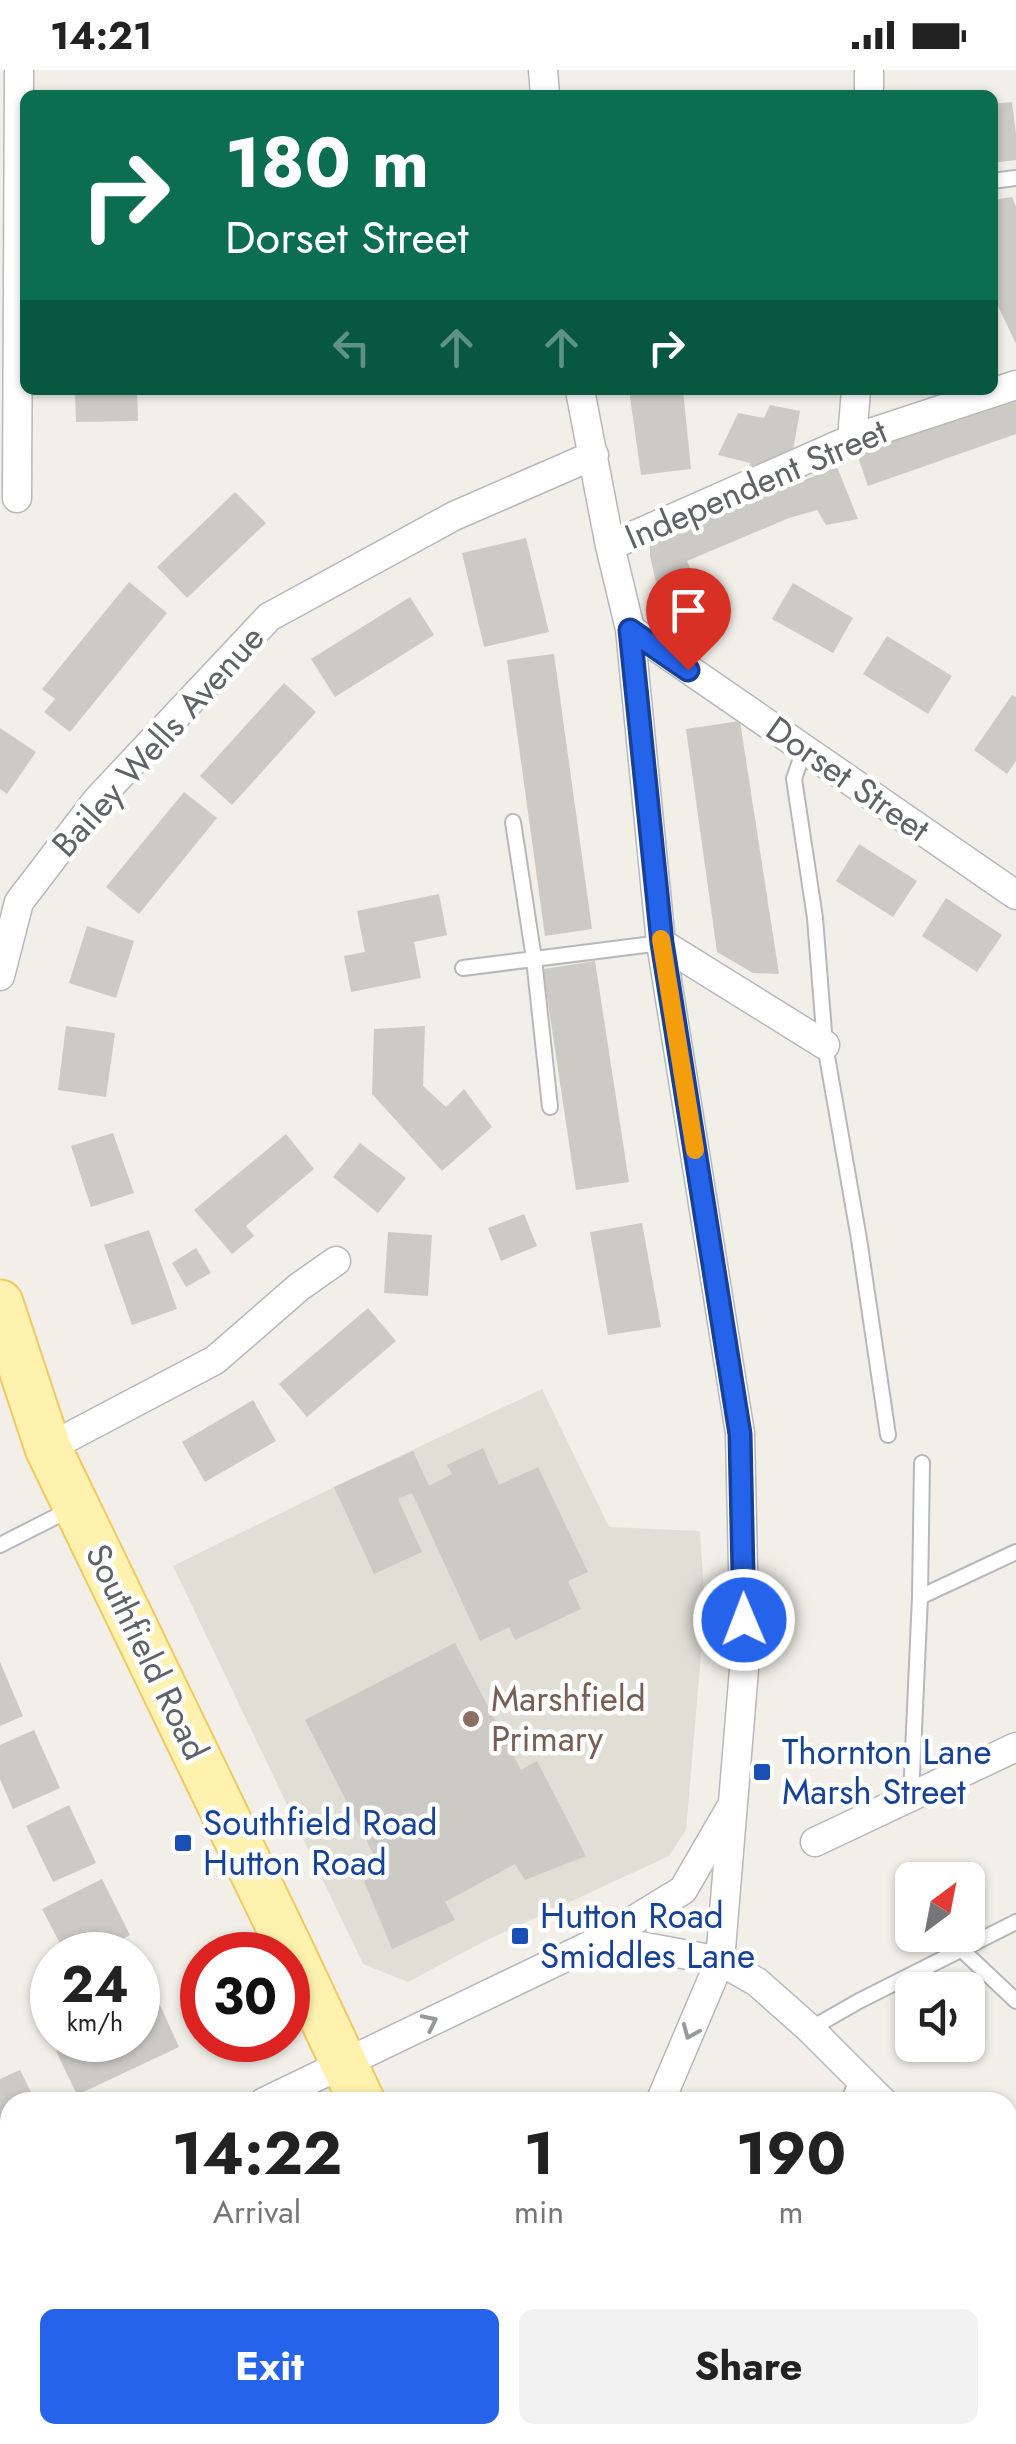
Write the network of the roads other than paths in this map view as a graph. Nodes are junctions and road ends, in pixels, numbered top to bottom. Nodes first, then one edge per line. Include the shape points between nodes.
1 (19, 70) edge
2 (20, 173) edge
3 (20, 332) edge
4 (581, 395) edge
5 (856, 395) edge
6 (988, 395) edge
7 (852, 439) junction
8 (594, 455) junction
9 (17, 498) dead end
10 (610, 546) junction
11 (630, 630) junction
12 (804, 749) junction
13 (513, 822) dead end
14 (1012, 883) edge
15 (662, 943) junction
16 (534, 959) junction
17 (463, 968) dead end
18 (0, 976) edge
19 (825, 1045) junction
20 (550, 1107) dead end
21 (336, 1262) dead end
22 (0, 1303) edge
23 (888, 1435) dead end
24 (48, 1448) junction
25 (922, 1463) dead end
26 (76, 1506) junction
27 (0, 1545) edge
28 (1016, 1552) edge
29 (920, 1597) junction
30 (1016, 1746) edge
31 (734, 1798) junction
32 (911, 1798) junction
33 (814, 1842) dead end
34 (1016, 1922) edge
35 (985, 1937) edge
36 (603, 1939) junction
37 (955, 1952) edge
38 (964, 1952) edge
39 (720, 1961) junction
40 (1016, 2001) edge
41 (810, 2029) junction
42 (352, 2084) edge
43 (853, 2090) edge
44 (313, 2092) edge
45 (664, 2092) edge

1 - 2 street
3 - 9 street
4 - 8 street
5 - 7 street
6 - 7 street, Independent Street
7 - 10 street, Independent Street
8 - 10 street
8 - 18 street, Bailey Wells Avenue via 454,516 269,617 98,799 19,902
10 - 11 street
11 - 12 street, Dorset Street
11 - 15 street
12 - 14 street, Dorset Street
12 - 19 lane via 794,779
13 - 16 lane
15 - 16 lane
15 - 19 street
15 - 31 street via 740,1434 746,1657
16 - 17 lane
16 - 20 lane
19 - 23 lane
21 - 24 street via 215,1360
22 - 24 main road, Southfield Road
24 - 26 main road, Southfield Road
25 - 29 lane
26 - 27 lane
26 - 42 main road, Southfield Road
28 - 29 lane
29 - 32 lane
30 - 32 street
31 - 36 street via 683,1890
31 - 39 street
32 - 33 street
34 - 35 lane
36 - 39 street
42 -> 36 street
37 - 41 lane
38 - 40 lane
39 - 41 street via 758,1982
39 -> 45 street
41 - 43 street
42 - 44 street

